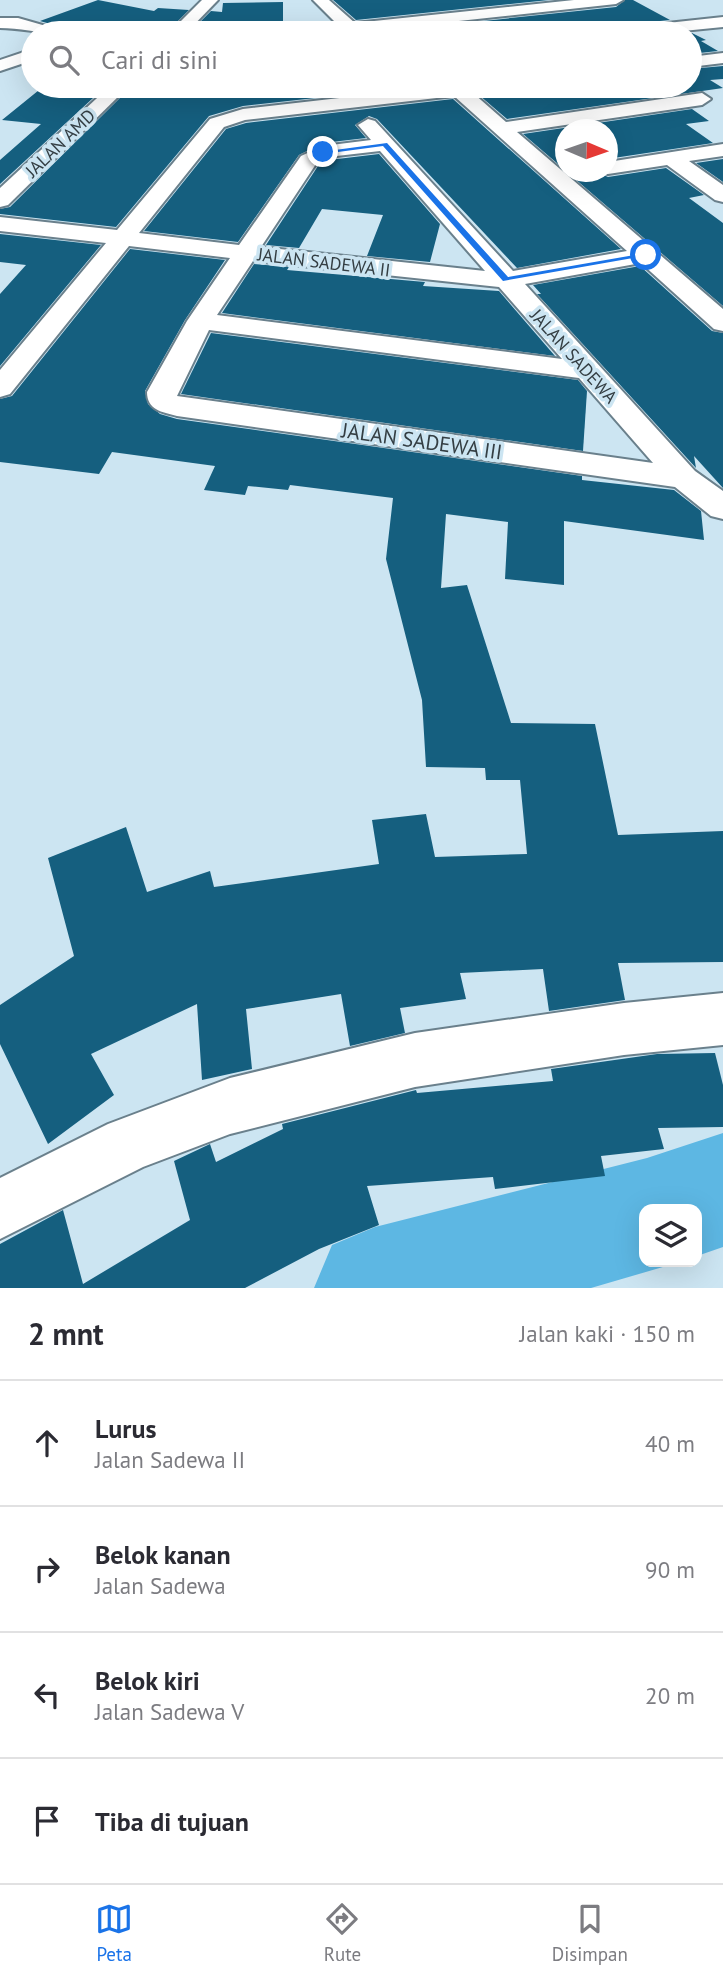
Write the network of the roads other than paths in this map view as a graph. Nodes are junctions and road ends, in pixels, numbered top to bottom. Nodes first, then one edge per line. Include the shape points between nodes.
1 (211, 0) edge
2 (320, 0) edge
3 (507, 0) edge
4 (616, 0) edge
5 (418, 6) dead end
6 (523, 9) junction
7 (434, 19) junction
8 (189, 21) edge
9 (343, 21) edge
10 (416, 21) edge
11 (542, 21) dead end
12 (723, 22) edge
13 (0, 23) edge
14 (21, 24) edge
15 (702, 24) edge
16 (21, 58) edge
17 (723, 58) edge
18 (702, 61) edge
19 (0, 66) edge
20 (113, 98) edge
21 (384, 98) edge
22 (468, 98) edge
23 (699, 98) edge
24 (348, 103) junction
25 (502, 128) junction
26 (385, 144) junction
27 (723, 150) edge
28 (671, 158) junction
29 (618, 166) edge
30 (555, 175) edge
31 (563, 182) edge
32 (723, 195) edge
33 (0, 200) edge
34 (0, 224) edge
35 (124, 239) junction
36 (245, 253) junction
37 (646, 255) junction
38 (506, 280) junction
39 (719, 315) edge
40 (200, 321) junction
41 (588, 371) junction
42 (0, 388) edge
43 (684, 478) junction
44 (723, 508) edge
45 (723, 1019) edge
46 (0, 1209) edge

1 - 8 street
2 - 9 street
3 - 6 street
4 - 6 street
5 - 7 street
6 - 7 street
6 - 11 street
7 - 10 street
12 - 15 street
13 - 14 street
16 - 19 street
17 - 18 street
20 - 33 street, JALAN AMD
21 - 24 street
22 - 25 street
23 - 25 street via 707,103
24 - 26 street, JALAN SADEWA
24 - 35 street via 243,115 216,123
25 - 30 street
26 - 36 street via 323,152 308,160
26 - 38 street, JALAN SADEWA
27 - 28 street
28 - 29 street
28 - 32 street
31 - 37 street
34 - 35 street, JALAN SADEWA II
35 - 36 street, JALAN SADEWA II
35 - 42 street
36 - 38 street, JALAN SADEWA II
36 - 40 street
37 - 38 street, JALAN SADEWA II
37 - 39 street
38 - 41 street, JALAN SADEWA
40 - 41 street
40 - 43 street, JALAN SADEWA III via 162,392 162,401 177,407
41 - 43 street, JALAN SADEWA
43 - 44 street, JALAN SADEWA
45 - 46 street via 415,1060 230,1106 128,1144

